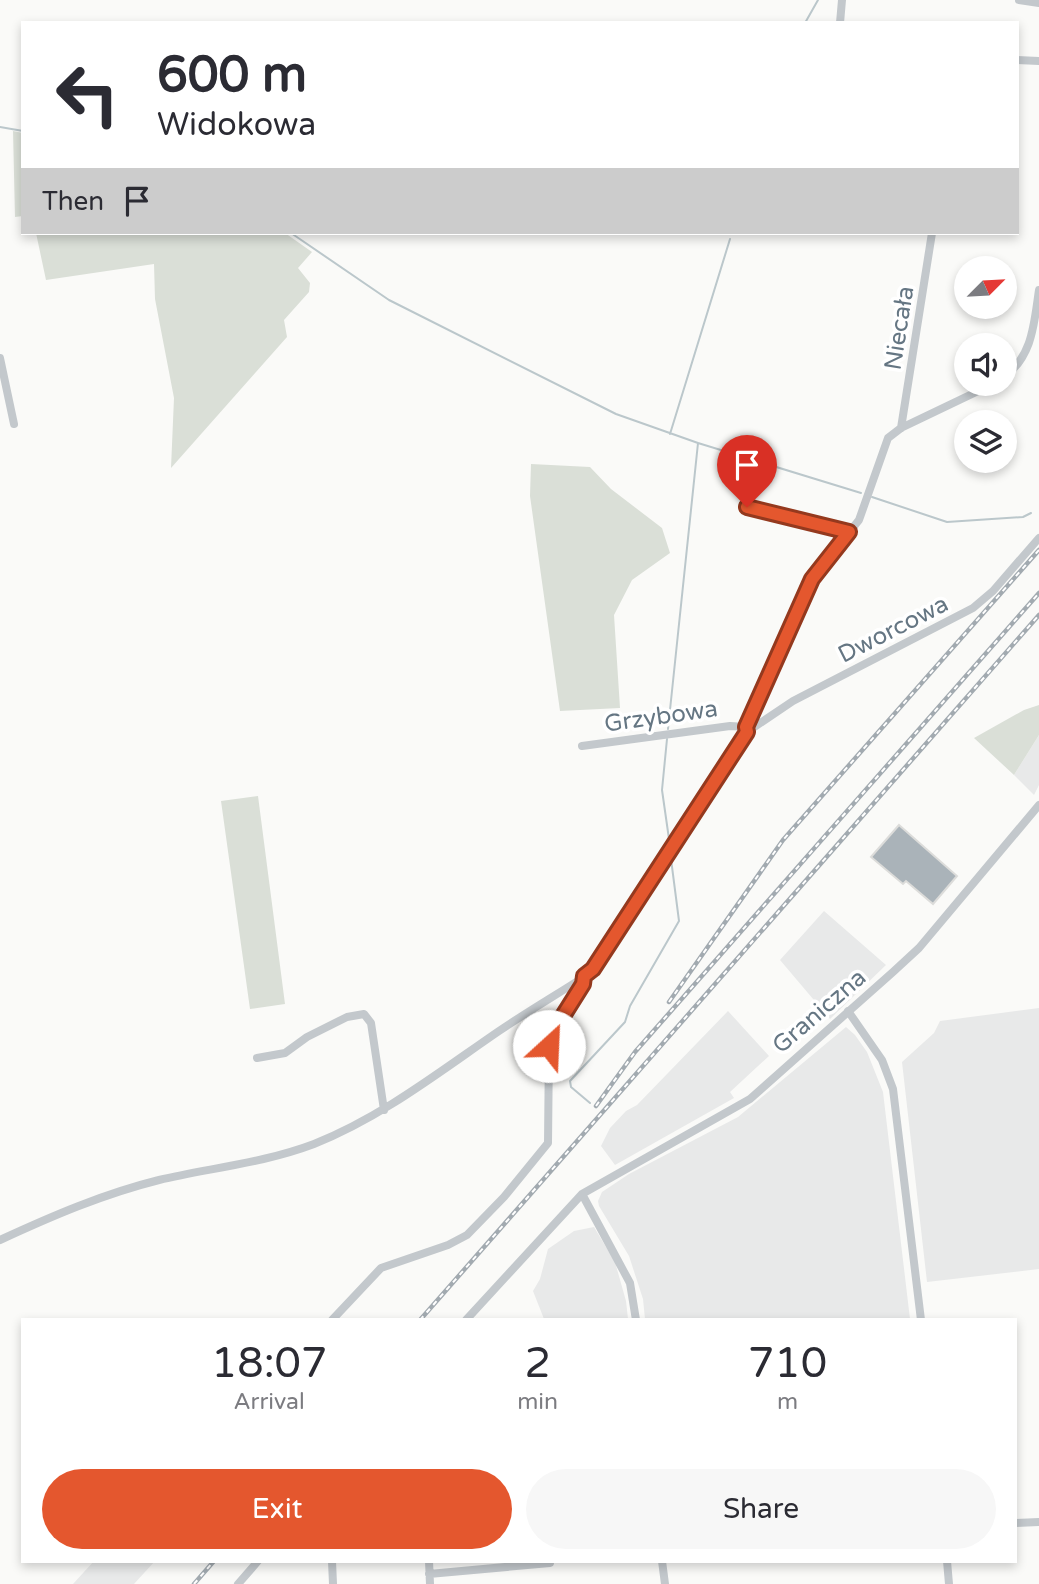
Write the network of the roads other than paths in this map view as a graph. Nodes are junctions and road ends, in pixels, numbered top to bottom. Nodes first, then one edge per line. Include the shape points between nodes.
1 (842, 0) edge
2 (1019, 0) edge
3 (1039, 3) edge
4 (840, 21) edge
5 (1019, 60) edge
6 (1039, 61) edge
7 (932, 235) edge
8 (1039, 290) edge
9 (0, 358) edge
10 (1017, 366) edge
11 (968, 396) edge
12 (14, 424) dead end
13 (901, 428) junction
14 (747, 507) dead end
15 (849, 532) junction
16 (1039, 538) edge
17 (756, 703) junction
18 (775, 712) junction
19 (746, 729) junction
20 (582, 746) dead end
21 (1039, 805) edge
22 (584, 976) junction
23 (554, 996) junction
24 (566, 1011) junction
25 (848, 1012) junction
26 (257, 1059) dead end
27 (384, 1110) junction
28 (582, 1194) junction
29 (0, 1240) edge
30 (334, 1318) edge
31 (468, 1318) edge
32 (636, 1318) edge
33 (921, 1318) edge
34 (1039, 1522) edge
35 (1017, 1524) edge
36 (256, 1563) edge
37 (332, 1563) edge
38 (429, 1563) edge
39 (550, 1563) edge
40 (662, 1563) edge
41 (947, 1563) edge
42 (250, 1570) junction
43 (429, 1574) junction
44 (232, 1584) edge
45 (239, 1584) edge
46 (333, 1584) edge
47 (430, 1584) edge
48 (665, 1584) edge
49 (949, 1584) edge

1 - 4 street
2 - 3 street
5 - 6 street
7 - 13 street, Niecała
8 - 10 street via 1033,334
9 - 12 street
11 - 13 street
13 - 15 street via 888,438 859,520
14 - 15 street
15 - 17 street via 812,579
16 - 18 street, Dworcowa via 974,608
17 - 18 street
17 - 19 street
18 - 19 street, Dworcowa
19 - 20 street, Grzybowa via 730,726
19 - 22 street via 593,969
21 - 25 street, Graniczna via 919,948
22 - 23 street
22 - 24 street
23 - 24 street
23 - 27 street
24 - 30 street via 549,1046 548,1143 467,1235 381,1269
25 - 28 street, Graniczna via 750,1098
25 - 33 street via 882,1060 893,1089
26 - 27 street via 285,1053 347,1017 364,1014 371,1021
27 - 29 street via 294,1151 143,1184
28 - 31 street, Graniczna
28 - 32 street via 630,1283
34 - 35 street
36 - 42 street
37 - 46 street
38 - 43 street
39 - 43 street
40 - 48 street
41 - 49 street
42 - 44 street
42 - 45 street
43 - 47 street

